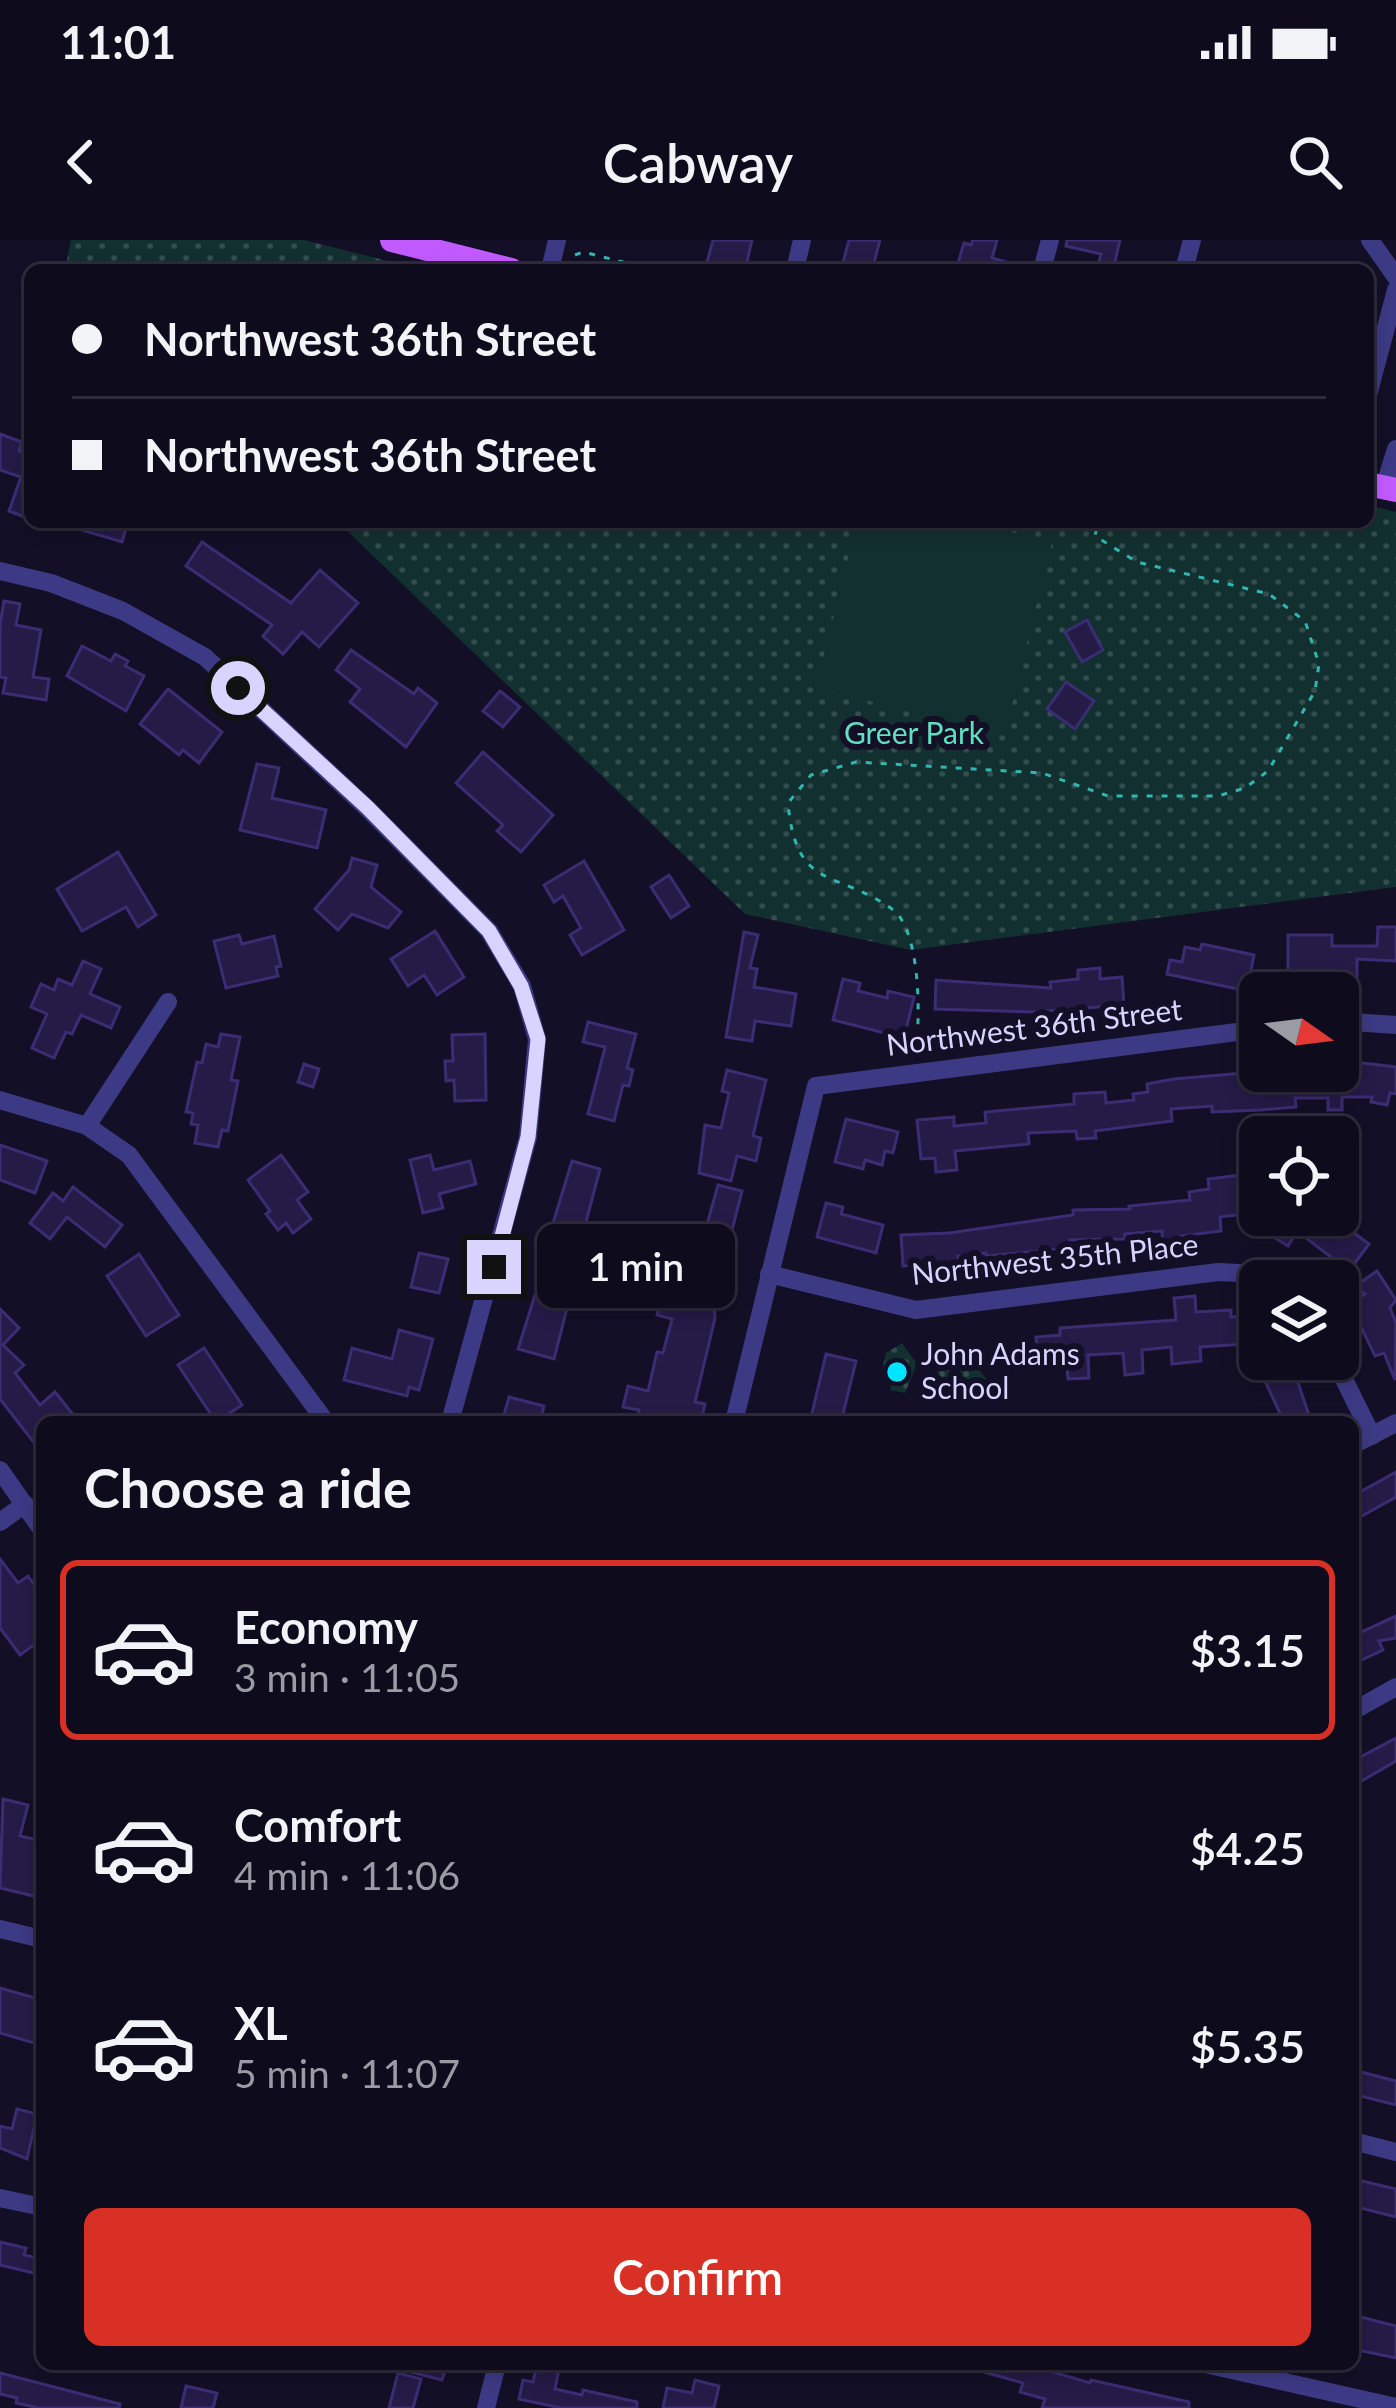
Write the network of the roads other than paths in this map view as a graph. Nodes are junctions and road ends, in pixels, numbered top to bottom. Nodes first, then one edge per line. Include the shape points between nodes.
1 (392, 240) edge
2 (1370, 240) edge
3 (488, 264) edge
4 (1396, 277) edge
5 (1396, 290) edge
6 (1374, 372) edge
7 (1396, 449) edge
8 (1382, 487) edge
9 (0, 571) edge
10 (168, 1002) dead end
11 (1359, 1022) edge
12 (1396, 1025) edge
13 (1239, 1032) edge
14 (0, 1100) edge
15 (87, 1126) junction
16 (1239, 1273) edge
17 (769, 1274) junction
18 (1344, 1380) edge
19 (322, 1416) edge
20 (452, 1416) edge
21 (735, 1416) edge
22 (1396, 1423) edge
23 (1372, 1436) junction
24 (1359, 1442) edge
25 (0, 1470) edge
26 (25, 1504) junction
27 (36, 1520) edge
28 (0, 1522) edge
29 (1396, 1687) edge
30 (1359, 1708) edge
31 (0, 1928) edge
32 (36, 1937) edge
33 (1359, 2143) edge
34 (1396, 2152) edge
35 (0, 2198) edge
36 (36, 2206) edge
37 (495, 2370) edge
38 (1232, 2370) edge
39 (1396, 2407) edge
40 (486, 2408) edge

1 - 3 main road
2 - 4 street
5 - 6 street
7 - 8 street
9 - 20 street via 123,611 205,657 489,931 521,986 538,1039 528,1137
10 - 15 street
11 - 12 street
13 - 17 street, Northwest 36th Street via 816,1086
14 - 15 street
15 - 19 street via 151,1180
16 - 17 street, Northwest 35th Place via 916,1310
17 - 21 street
18 - 23 street
22 - 23 street
23 - 24 street
25 - 26 street
26 - 27 street
26 - 28 street
29 - 30 street
31 - 32 street
33 - 34 street
35 - 36 street
37 - 40 street
38 - 39 street

